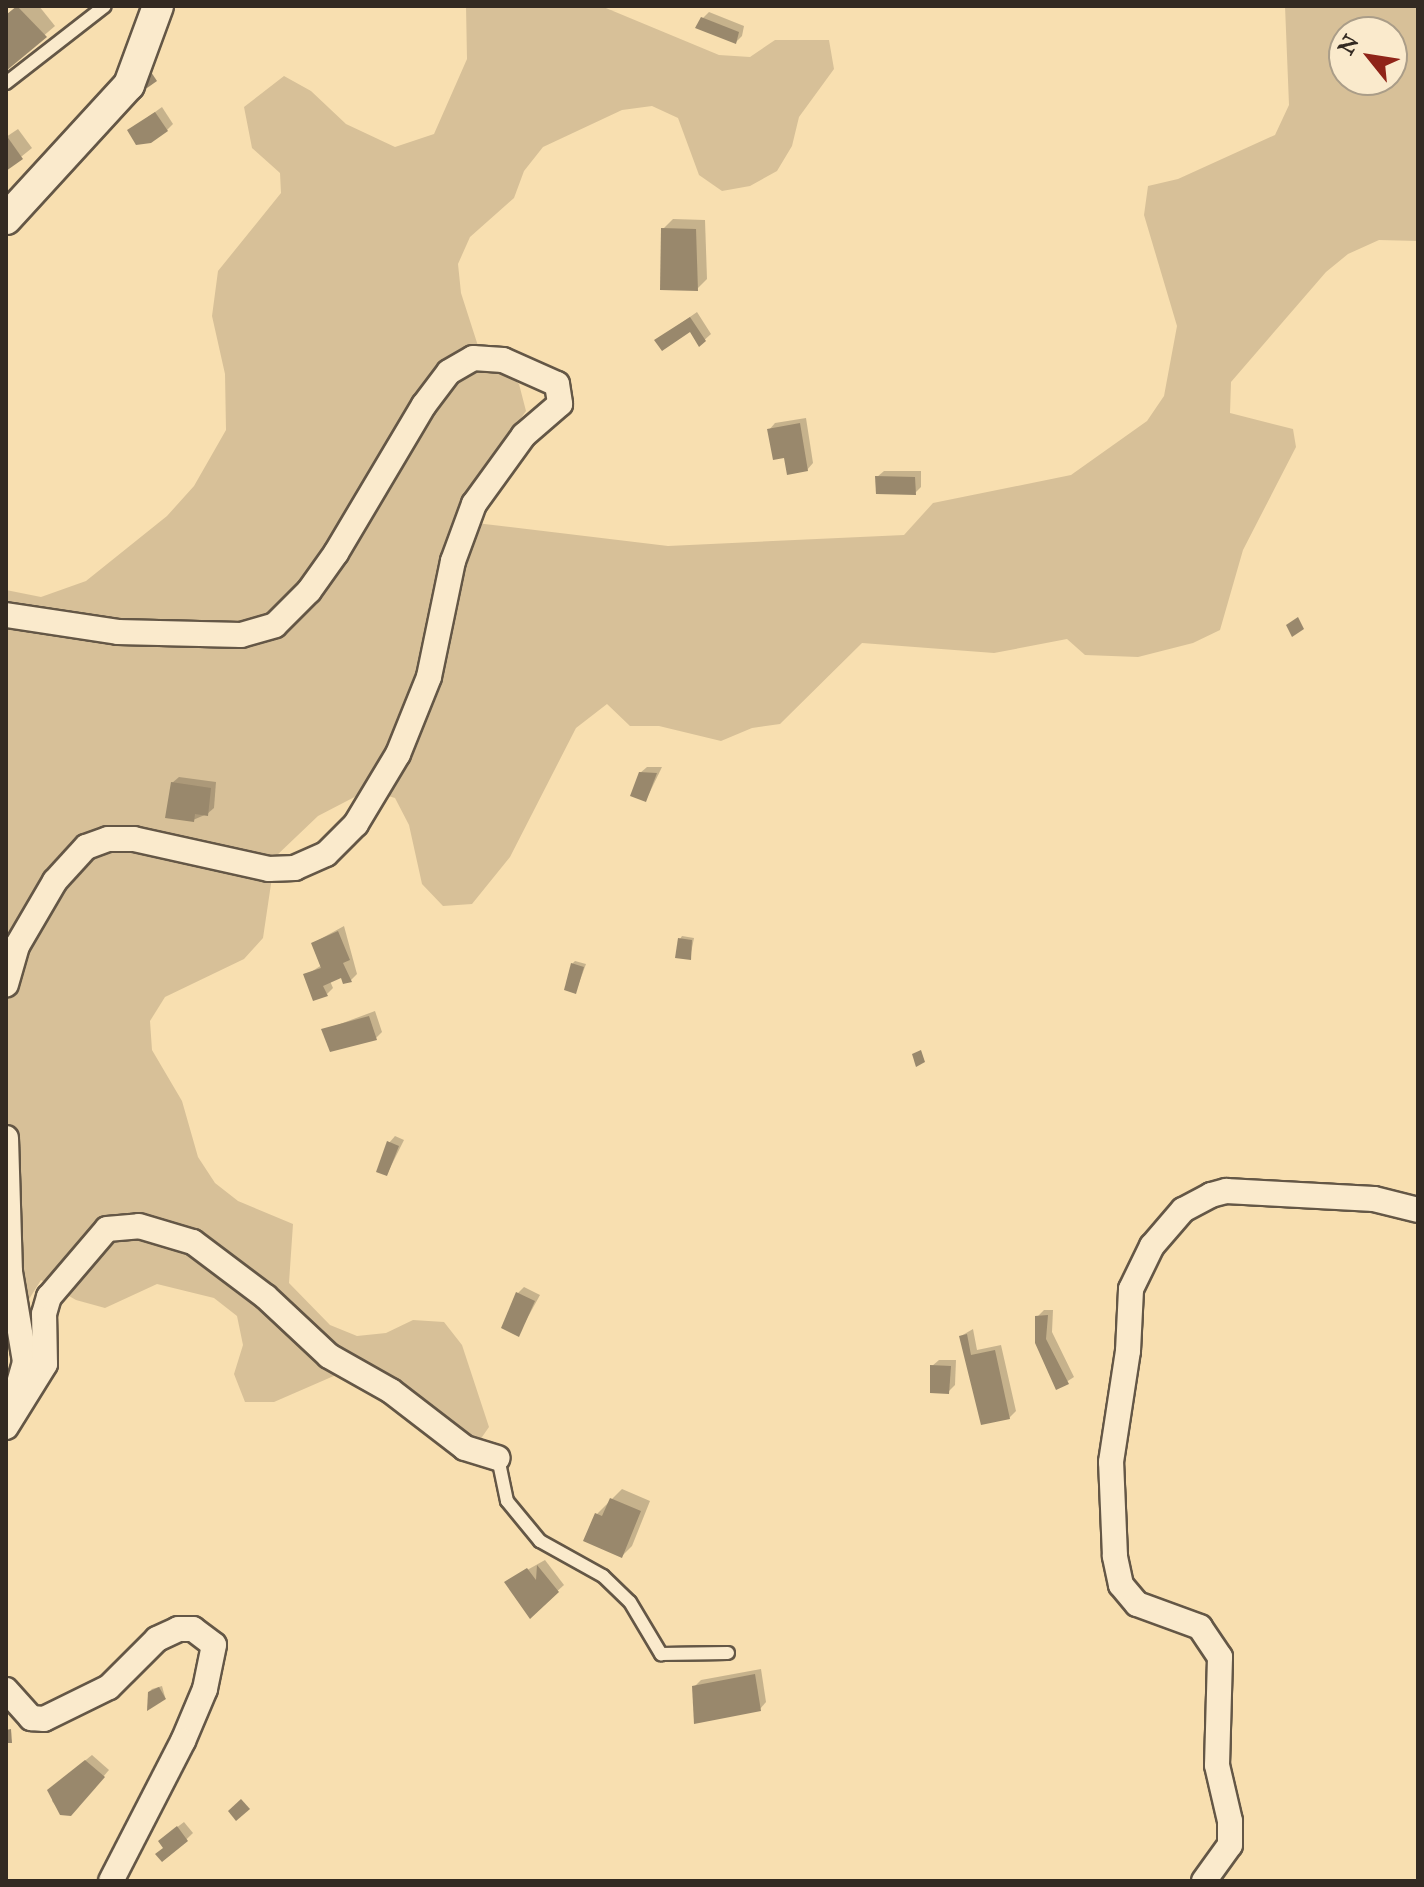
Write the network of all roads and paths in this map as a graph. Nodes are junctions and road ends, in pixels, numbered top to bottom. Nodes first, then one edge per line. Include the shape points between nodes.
1 (105, 6) edge
2 (158, 6) edge
3 (6, 83) edge
4 (6, 219) edge
5 (6, 615) edge
6 (6, 984) edge
7 (6, 1138) edge
8 (1418, 1210) edge
9 (7, 1424) edge
10 (498, 1458) joint
11 (728, 1653) dead end
12 (6, 1690) edge
13 (111, 1881) edge
14 (1204, 1881) edge

1 - 3 lane
2 - 4 street via 129,85
5 - 6 street via 133,632 241,635 275,625 336,553 449,372 473,358 503,360 557,384 560,404 524,435 474,504 453,561 429,677 398,754 356,824 326,854 295,868 269,869 134,839 108,839 86,847 55,881 17,946
7 - 9 street via 10,1272 25,1362
8 - 14 street via 1374,1199 1226,1191 1211,1195 1183,1210 1152,1246 1131,1289 1111,1462 1115,1556 1121,1585 1137,1604 1200,1627 1220,1657 1217,1765 1230,1845
9 - 10 street via 45,1364 49,1297 107,1229 139,1226 193,1242 266,1297 329,1356 391,1391 465,1448
10 - 11 lane via 507,1501 540,1541 603,1576 630,1602 661,1654
12 - 13 street via 31,1718 44,1719 109,1687 157,1639 178,1629 193,1629 214,1645 213,1665 189,1728

